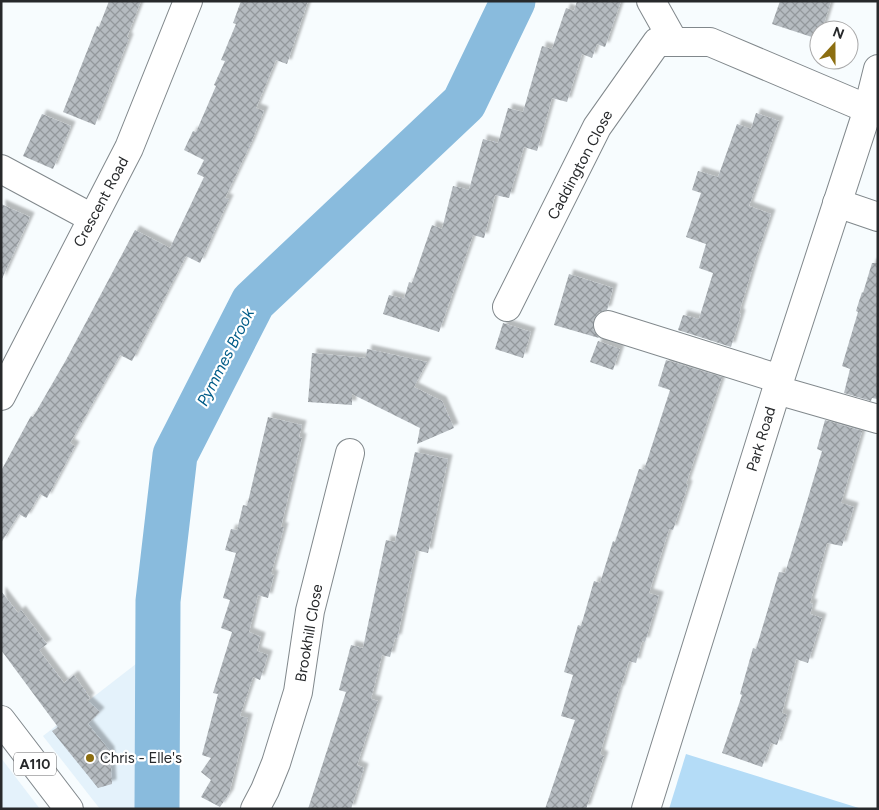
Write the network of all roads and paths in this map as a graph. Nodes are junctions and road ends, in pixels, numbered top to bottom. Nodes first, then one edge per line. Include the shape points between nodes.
1 (188, 1) edge
2 (651, 1) edge
3 (674, 42) junction
4 (878, 69) edge
5 (868, 109) junction
6 (1, 169) edge
7 (837, 204) junction
8 (878, 217) edge
9 (92, 218) junction
10 (507, 307) dead end
11 (608, 325) dead end
12 (779, 384) junction
13 (1, 396) edge
14 (878, 419) edge
15 (350, 453) dead end
16 (1, 720) edge
17 (69, 809) edge
18 (255, 809) edge
19 (646, 809) edge

1 - 9 street, Crescent Road via 129,148
2 - 3 street
3 - 5 street, Caddington Close via 710,42
3 - 10 street, Caddington Close via 657,42 597,127
4 - 5 street, Park Road
5 - 7 street, Park Road
6 - 9 street
7 - 8 street
7 - 12 street, Park Road
9 - 13 street, Crescent Road
11 - 12 street
12 - 14 street
12 - 19 street, Park Road
15 - 18 street, Brookhill Close via 310,611 298,692 276,763
16 - 17 street, A110

